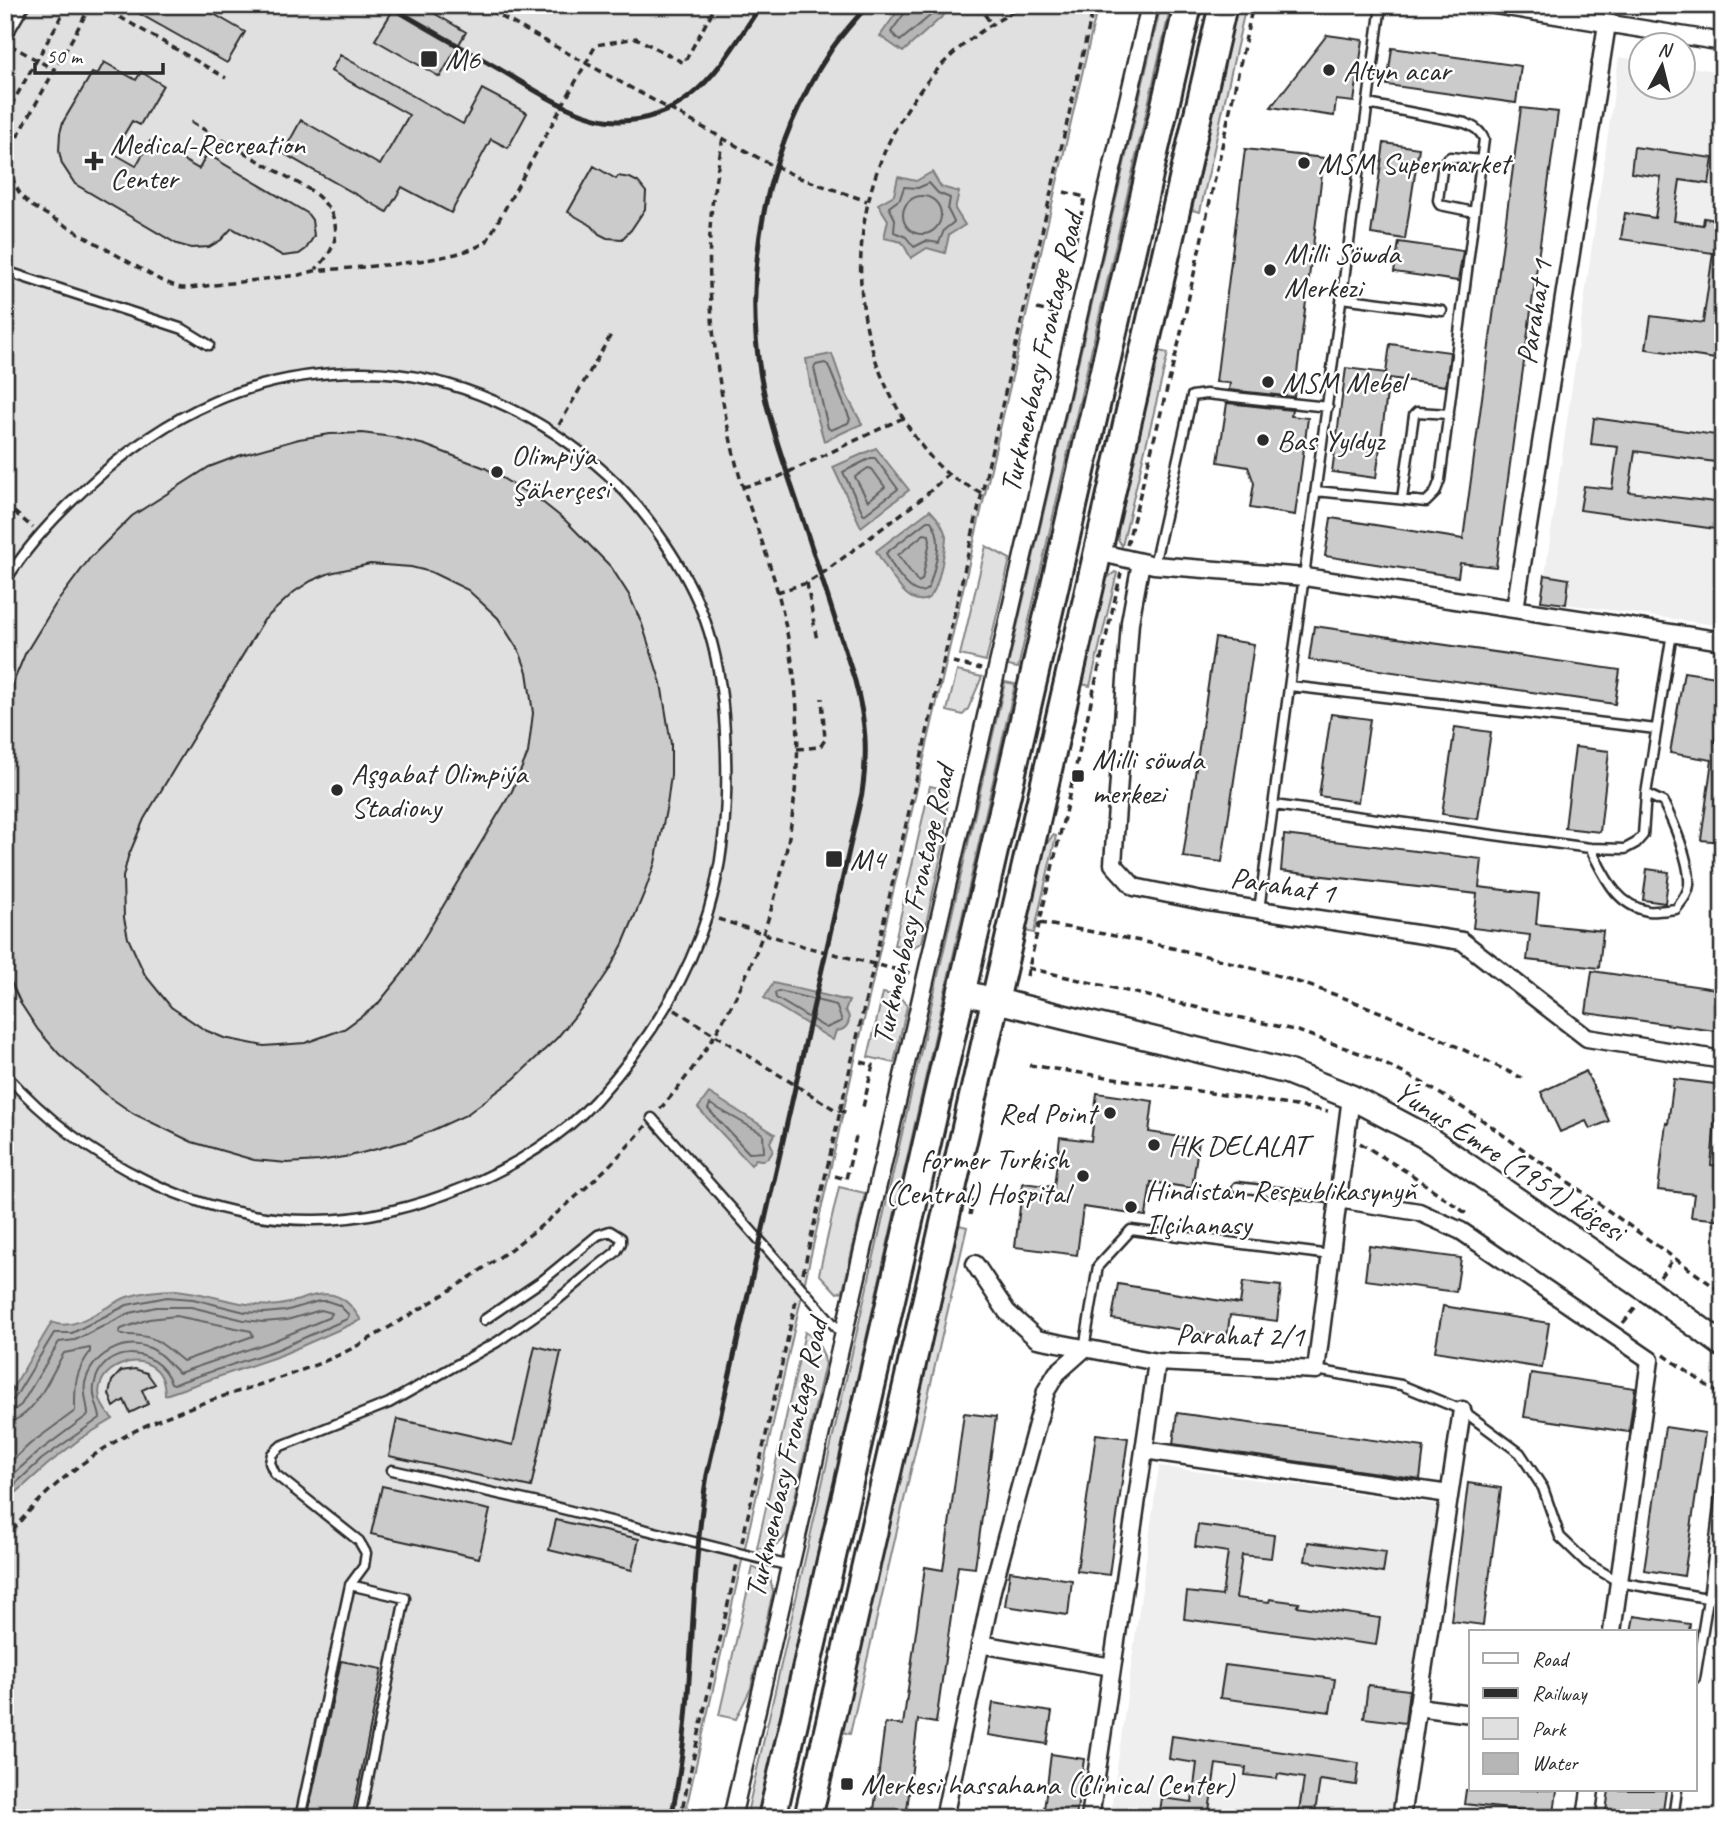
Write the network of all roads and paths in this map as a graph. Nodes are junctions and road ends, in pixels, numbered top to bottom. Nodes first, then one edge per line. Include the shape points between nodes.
1 (20, 5) edge
2 (68, 5) edge
3 (91, 5) edge
4 (99, 5) edge
5 (480, 5) edge
6 (716, 5) edge
7 (978, 5) edge
8 (1028, 5) edge
9 (1094, 5) edge
10 (1150, 5) edge
11 (1188, 5) edge
12 (1223, 5) edge
13 (1253, 5) edge
14 (1381, 5) edge
15 (1494, 5) edge
16 (1607, 24) junction
17 (992, 25) junction
18 (5, 31) edge
19 (5, 42) edge
20 (1723, 42) edge
21 (37, 60) junction
22 (586, 63) junction
23 (55, 70) junction
24 (226, 78) dead end
25 (1368, 104) junction
26 (5, 116) edge
27 (191, 122) dead end
28 (723, 137) junction
29 (1482, 160) junction
30 (1064, 192) dead end
31 (867, 201) junction
32 (1474, 212) junction
33 (1194, 223) dead end
34 (1206, 226) junction
35 (1075, 243) dead end
36 (1069, 267) dead end
37 (5, 271) edge
38 (314, 271) junction
39 (1342, 298) junction
40 (1037, 309) dead end
41 (1442, 311) dead end
42 (612, 333) dead end
43 (209, 345) dead end
44 (1328, 407) junction
45 (1449, 414) junction
46 (903, 418) junction
47 (554, 433) junction
48 (948, 474) junction
49 (743, 487) junction
50 (1317, 491) junction
51 (982, 493) junction
52 (1402, 499) junction
53 (5, 504) edge
54 (40, 534) junction
55 (1097, 552) junction
56 (1124, 559) junction
57 (1148, 563) junction
58 (1305, 578) junction
59 (5, 582) edge
60 (807, 583) junction
61 (777, 592) junction
62 (1515, 609) junction
63 (1672, 633) junction
64 (817, 641) dead end
65 (1723, 641) edge
66 (1290, 686) junction
67 (822, 698) dead end
68 (1656, 729) junction
69 (797, 749) junction
70 (1646, 794) junction
71 (1274, 805) junction
72 (1590, 848) junction
73 (1259, 910) junction
74 (707, 916) junction
75 (1039, 923) junction
76 (763, 932) junction
77 (873, 964) junction
78 (1027, 976) dead end
79 (925, 977) junction
80 (961, 992) junction
81 (994, 1001) junction
82 (667, 1005) junction
83 (715, 1035) junction
84 (1723, 1060) edge
85 (861, 1062) dead end
86 (1030, 1065) dead end
87 (5, 1074) edge
88 (1522, 1078) dead end
89 (1350, 1106) junction
90 (863, 1107) dead end
91 (840, 1111) junction
92 (849, 1113) dead end
93 (653, 1118) junction
94 (857, 1132) dead end
95 (835, 1176) dead end
96 (1237, 1187) dead end
97 (974, 1199) dead end
98 (1338, 1199) junction
99 (970, 1215) dead end
100 (1331, 1255) junction
101 (975, 1264) dead end
102 (800, 1286) junction
103 (484, 1320) dead end
104 (843, 1335) junction
105 (1723, 1345) edge
106 (1084, 1349) junction
107 (1157, 1362) junction
108 (1316, 1370) junction
109 (1462, 1410) junction
110 (1144, 1450) junction
111 (392, 1470) dead end
112 (1723, 1472) edge
113 (1449, 1494) junction
114 (5, 1528) edge
115 (11, 1531) junction
116 (5, 1540) edge
117 (739, 1553) junction
118 (790, 1566) junction
119 (1619, 1582) junction
120 (351, 1585) junction
121 (1708, 1599) junction
122 (1723, 1601) edge
123 (1612, 1630) edge
124 (980, 1644) junction
125 (1112, 1667) junction
126 (1696, 1672) edge
127 (1417, 1707) junction
128 (1469, 1714) edge
129 (1590, 1792) edge
130 (1677, 1792) edge
131 (300, 1818) edge
132 (360, 1818) edge
133 (680, 1818) edge
134 (732, 1818) edge
135 (772, 1818) edge
136 (808, 1818) edge
137 (944, 1818) edge
138 (1090, 1818) edge
139 (1401, 1818) edge
140 (1586, 1818) edge
141 (1673, 1818) edge

1 - 18 street
2 - 21 path
3 - 23 path
4 - 24 path
5 - 22 path
6 - 22 path via 684,63 636,37 596,45
7 - 17 path
8 - 17 path
9 - 51 path
10 - 79 street, Turkmenbasy Frontage Road
11 - 80 main road
12 - 55 main road
13 - 34 path
14 - 25 lane
15 - 16 street
16 - 20 street
16 - 62 street, Parahat 1
17 - 31 path via 946,61 916,96 886,146
19 - 21 path
21 - 23 path
21 - 26 path
22 - 28 path
22 - 38 path via 487,241 478,248 442,257
23 - 38 path via 10,156 14,185 32,206 181,288
25 - 29 lane via 1475,127 1484,139
25 - 39 lane
27 - 38 path via 326,202 335,220 335,235 328,255
28 - 31 path via 800,178
28 - 49 path via 709,229 711,305 716,358
29 - 32 lane
29 - 32 lane via 1450,157 1443,163 1440,205
30 - 35 path via 1086,197
31 - 46 path via 860,270 864,316 884,383
32 - 45 lane
33 - 34 path
34 - 56 path
36 - 40 path via 1058,314
37 - 43 lane via 168,324
39 - 41 lane
39 - 44 lane
42 - 47 path
44 - 50 lane
44 - 57 lane via 1192,396
45 - 52 lane via 1435,493 1426,502
45 - 52 lane via 1414,415
46 - 48 path
46 - 49 path via 774,479
47 - 54 lane via 514,409 449,384 383,372 310,374 210,403 149,435
47 - 74 lane via 600,468 640,508 704,617 722,691 727,799 720,867
48 - 51 path
48 - 60 path
49 - 61 path
50 - 52 lane
50 - 58 lane
51 - 77 path
53 - 54 path
54 - 59 lane
55 - 56 street
55 - 81 main road
56 - 57 street
56 - 75 path
57 - 58 street
57 - 73 street, Parahat 1 via 1130,622 1113,864 1134,887
58 - 62 street
58 - 66 lane
60 - 61 path
60 - 64 path
61 - 69 path via 791,656
62 - 63 street
63 - 65 street
63 - 68 lane
66 - 68 lane
66 - 71 lane
67 - 69 path via 825,740 820,747
68 - 70 lane
69 - 76 path via 782,863
70 - 72 lane via 1643,835 1636,843 1625,849
70 - 72 lane via 1663,802 1681,842 1689,884 1676,909 1648,911 1625,902 1611,887
71 - 72 lane
71 - 73 lane
73 - 84 street, Parahat 1 via 1462,942 1587,1038
74 - 76 path
74 - 82 lane
75 - 78 path
75 - 88 path via 1122,936 1261,970 1391,1016
76 - 77 path
76 - 83 path
77 - 79 path
77 - 91 path
79 - 104 street, Turkmenbasy Frontage Road
80 - 81 street, Ýunus Emre (1951) köçesi
80 - 135 main road
81 - 89 street, Ýunus Emre (1951) köçesi via 1287,1072
81 - 136 main road
82 - 83 path
82 - 87 lane via 594,1102 540,1145 448,1193 347,1218 314,1220 245,1212 146,1180 58,1125
83 - 91 path
83 - 93 path via 688,1077
85 - 90 path via 873,1065
86 - 89 path
89 - 98 street, Parahat 2/1
89 - 105 street, Ýunus Emre (1951) köçesi via 1423,1135
91 - 92 path
91 - 102 path
93 - 102 lane
93 - 115 path via 546,1225 447,1294 340,1354 171,1414 113,1443 75,1468
94 - 95 path via 846,1179
96 - 98 lane
97 - 99 path
98 - 100 street, Parahat 2/1
98 - 119 street via 1419,1212 1461,1231 1650,1360
100 - 106 lane via 1131,1230 1098,1266
100 - 108 street, Parahat 2/1
101 - 106 street, Parahat 2/1 via 1007,1312 1037,1339
102 - 104 lane
102 - 117 path
103 - 120 lane via 604,1232 621,1238 607,1260 497,1342 389,1403 281,1446 272,1454 275,1474 365,1549 364,1566
104 - 118 street, Turkmenbasy Frontage Road
106 - 107 street, Parahat 2/1
106 - 124 street via 1057,1373 1046,1391
107 - 108 street, Parahat 2/1
107 - 110 street
108 - 109 lane via 1401,1385
109 - 113 street
109 - 119 lane via 1520,1453 1543,1488 1560,1537 1587,1563
110 - 113 street
110 - 125 street
111 - 117 lane
112 - 121 lane
113 - 127 street
114 - 115 path
115 - 116 path
117 - 118 lane
117 - 133 path
118 - 134 street, Turkmenbasy Frontage Road
119 - 121 lane
119 - 123 street
120 - 131 lane
120 - 132 lane via 405,1598
121 - 122 lane
121 - 126 lane
124 - 125 street
124 - 137 street
125 - 138 street
127 - 128 street
127 - 139 street
129 - 140 street
130 - 141 lane

